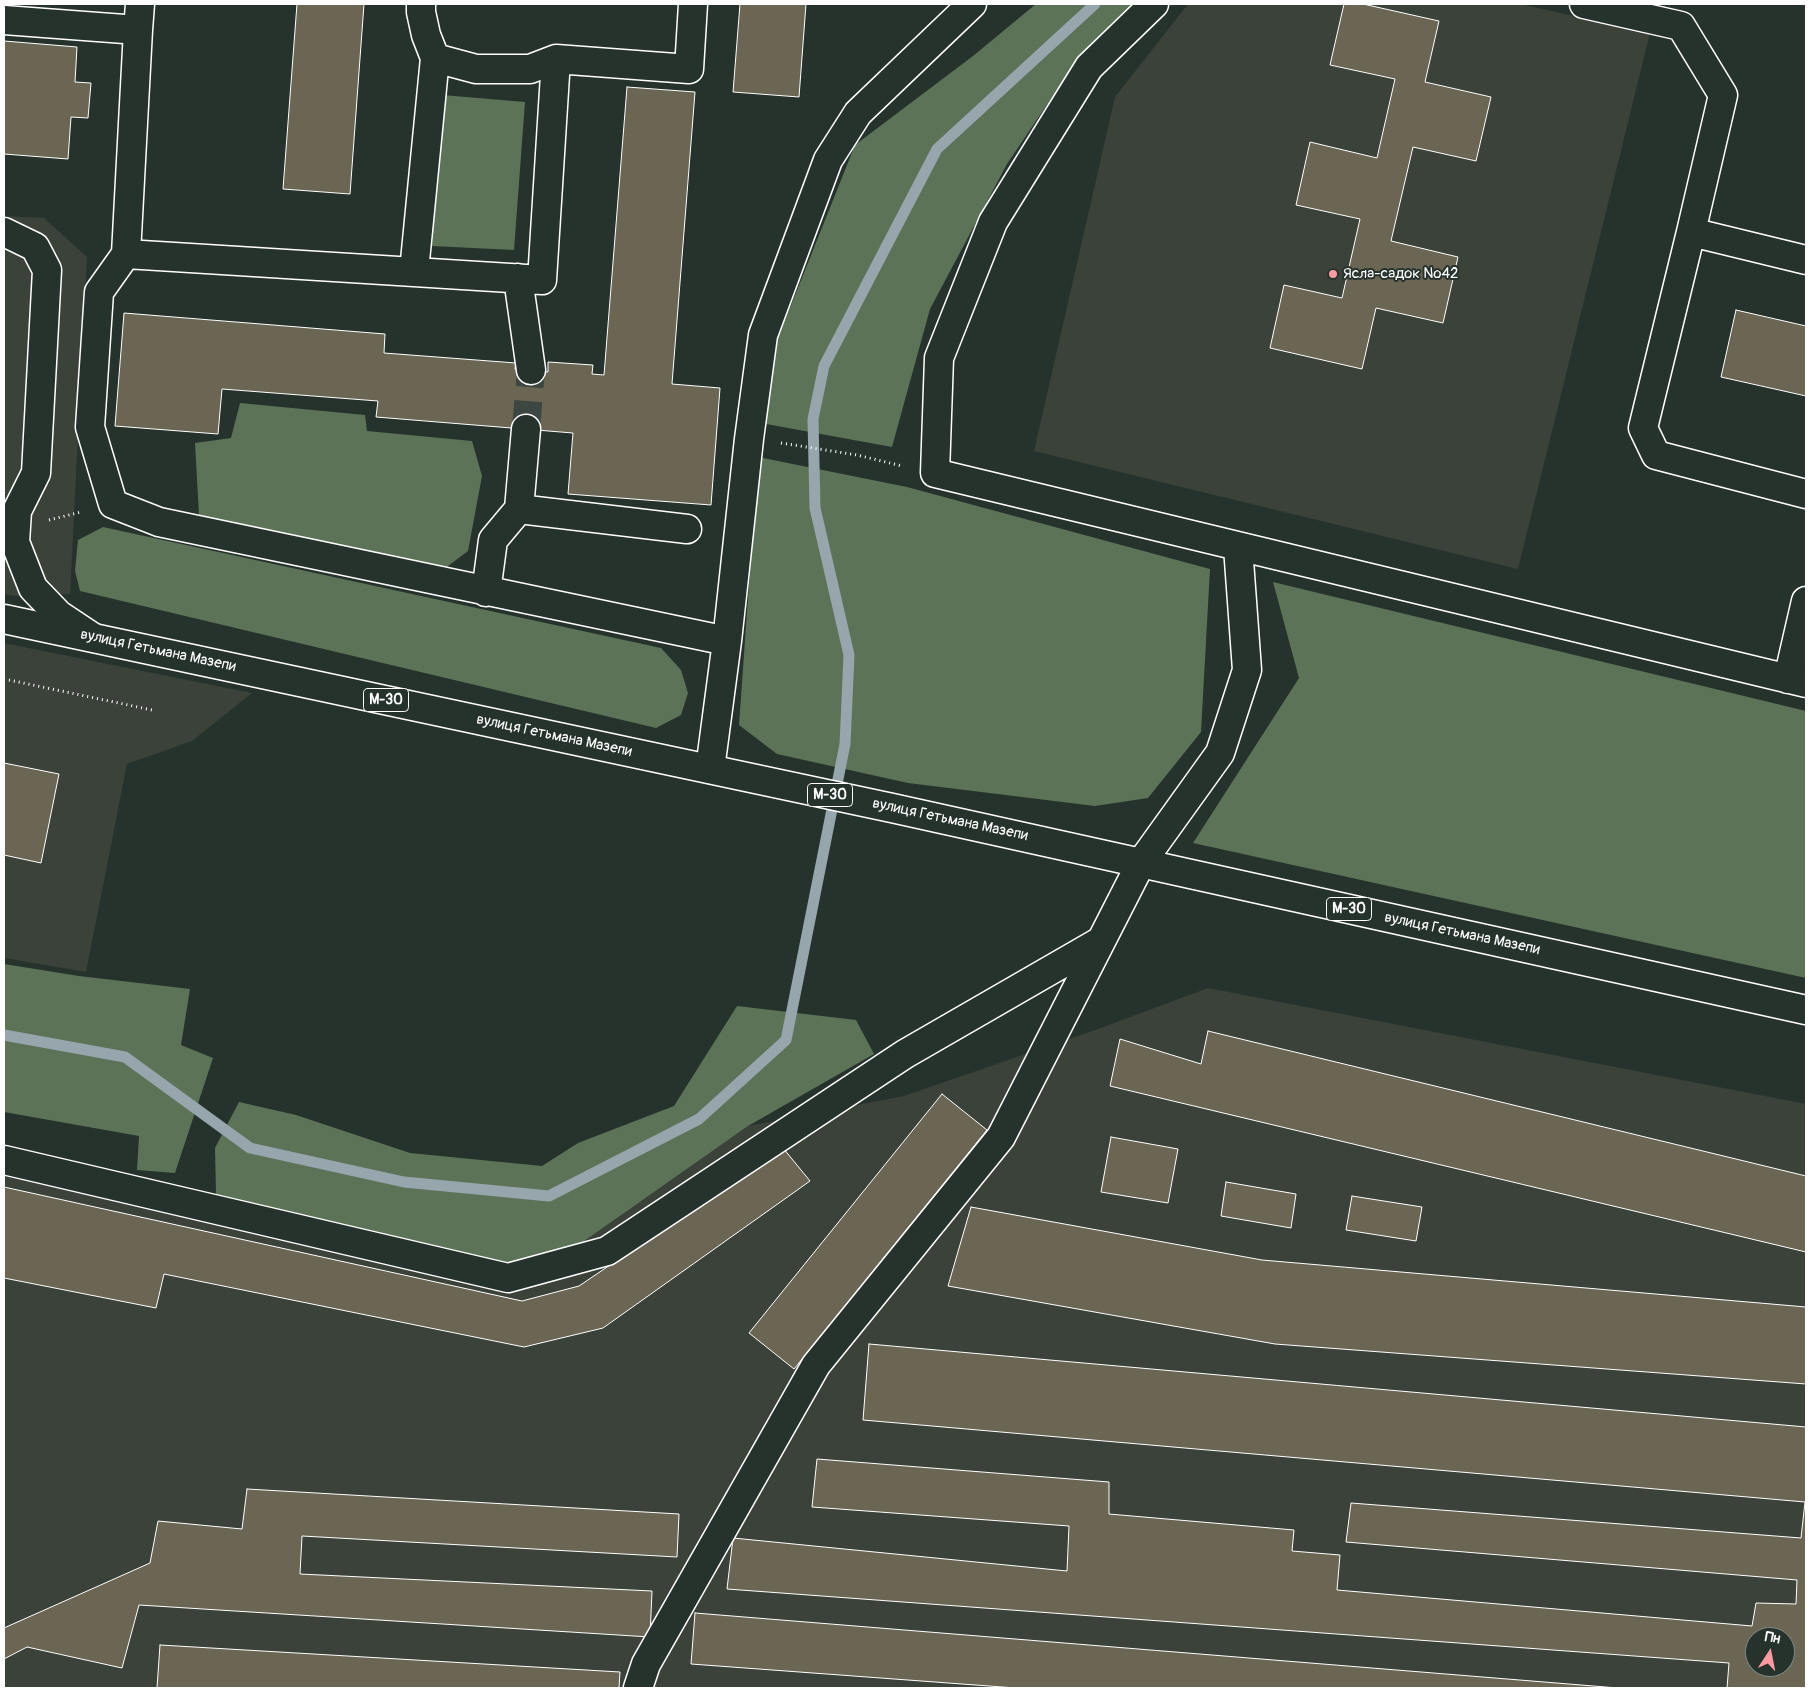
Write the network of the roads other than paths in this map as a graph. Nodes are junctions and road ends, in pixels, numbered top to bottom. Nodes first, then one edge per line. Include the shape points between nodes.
1 (421, 4) edge
2 (693, 4) edge
3 (972, 4) edge
4 (1154, 4) edge
5 (1584, 4) edge
6 (139, 17) edge
7 (4, 20) edge
8 (435, 58) junction
9 (556, 59) junction
10 (4, 232) edge
11 (1691, 232) junction
12 (126, 254) junction
13 (1806, 260) edge
14 (414, 271) junction
15 (518, 278) junction
16 (531, 370) tunnel mouth
17 (526, 429) tunnel mouth
18 (1806, 494) edge
19 (10, 505) edge
20 (519, 509) junction
21 (687, 529) dead end
22 (1238, 547) junction
23 (486, 592) junction
24 (1806, 602) edge
25 (4, 619) edge
26 (92, 637) junction
27 (727, 641) junction
28 (1797, 681) edge
29 (710, 769) junction
30 (1141, 863) junction
31 (1101, 941) junction
32 (1806, 1010) edge
33 (4, 1160) edge
34 (638, 1688) edge

1 - 8 main road via 426,35
2 - 9 main road via 689,69
3 - 27 main road via 858,113 828,160 763,335
4 - 22 main road via 1088,67 993,222 939,358 935,474
5 - 11 main road via 1681,26 1723,95
6 - 7 main road
6 - 12 main road
8 - 9 main road via 476,69 530,69
8 - 14 main road
9 - 15 main road via 542,280
10 - 19 main road via 35,247 48,270 36,473
11 - 13 main road
11 - 18 main road via 1643,428 1656,455
12 - 14 main road
12 - 23 main road via 99,292 90,427 113,504 159,522
14 - 15 main road
15 - 16 main road
17 - 20 main road
19 - 26 main road via 15,542 33,588 59,616
20 - 21 main road
20 - 23 main road via 493,540
22 - 28 main road
22 - 30 main road via 1247,670 1220,752
23 - 27 main road
24 - 28 main road
25 - 26 main road, вулиця Гетьмана Мазепи / М-30
26 - 29 main road, вулиця Гетьмана Мазепи / М-30
27 - 29 main road
29 - 30 main road, вулиця Гетьмана Мазепи / М-30
30 - 31 main road
30 - 32 main road, вулиця Гетьмана Мазепи / М-30
31 - 33 main road via 905,1054 608,1251 508,1278
31 - 34 main road via 1002,1137 816,1365 646,1664

